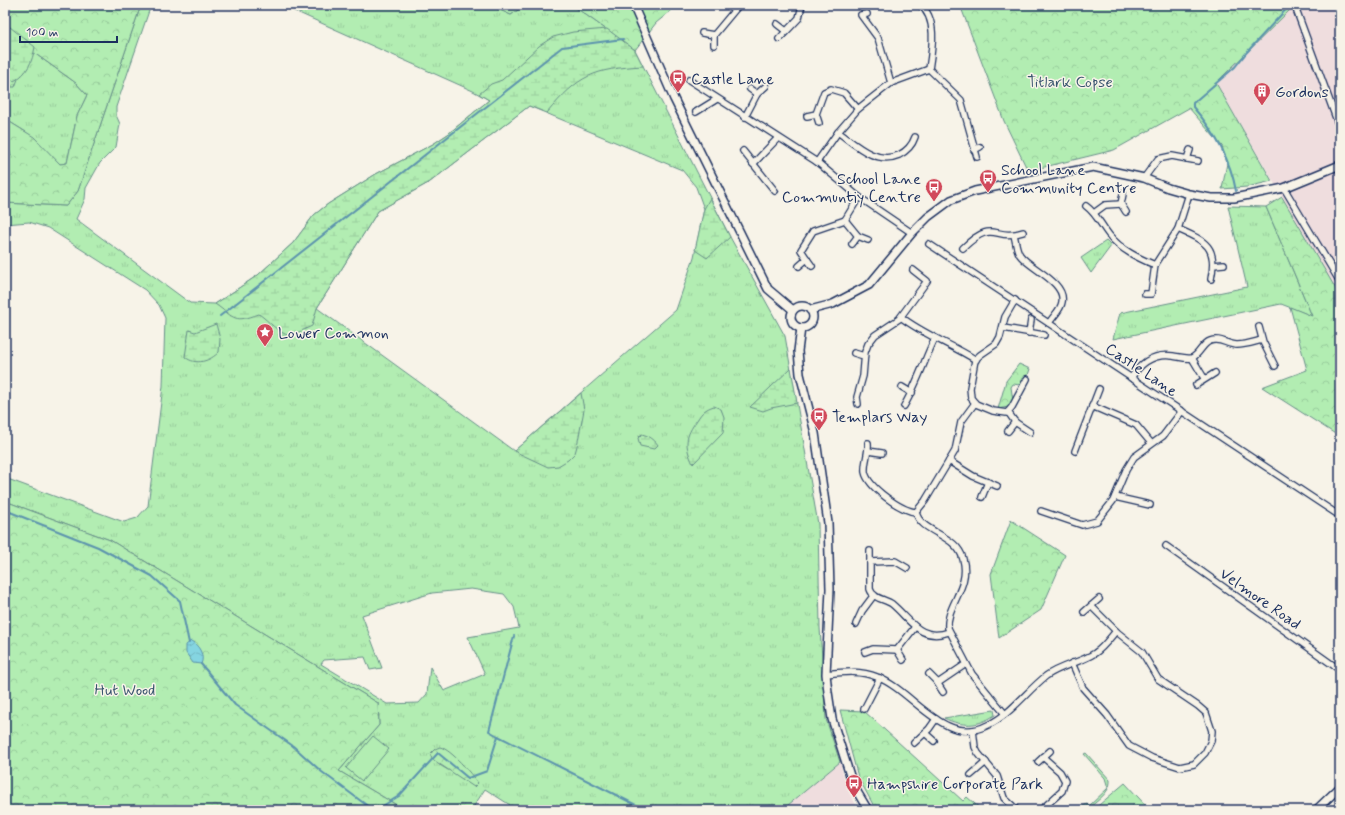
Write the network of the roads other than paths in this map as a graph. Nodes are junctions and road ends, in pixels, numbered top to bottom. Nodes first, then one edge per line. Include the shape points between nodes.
1 (633, 5) edge
2 (739, 5) edge
3 (802, 5) edge
4 (920, 5) edge
5 (1297, 12) dead end
6 (854, 18) dead end
7 (777, 24) dead end
8 (786, 31) junction
9 (702, 33) dead end
10 (714, 35) junction
11 (779, 39) dead end
12 (714, 46) dead end
13 (929, 68) junction
14 (689, 80) dead end
15 (891, 83) junction
16 (766, 86) dead end
17 (750, 89) dead end
18 (757, 94) junction
19 (717, 99) junction
20 (858, 109) junction
21 (696, 112) dead end
22 (816, 114) junction
23 (807, 116) dead end
24 (745, 117) junction
25 (819, 123) dead end
26 (1340, 129) edge
27 (838, 132) junction
28 (915, 137) dead end
29 (778, 138) junction
30 (980, 147) dead end
31 (974, 150) junction
32 (1190, 150) dead end
33 (743, 151) dead end
34 (977, 157) dead end
35 (1187, 159) junction
36 (1198, 161) dead end
37 (817, 162) junction
38 (754, 164) junction
39 (1340, 165) edge
40 (1144, 178) junction
41 (1284, 188) junction
42 (775, 191) dead end
43 (1123, 194) dead end
44 (1189, 194) junction
45 (859, 197) junction
46 (1121, 204) junction
47 (1086, 206) dead end
48 (1126, 212) dead end
49 (1094, 213) junction
50 (845, 220) junction
51 (1178, 229) junction
52 (1023, 232) dead end
53 (912, 233) junction
54 (1014, 235) junction
55 (858, 236) junction
56 (868, 240) dead end
57 (852, 244) dead end
58 (929, 244) dead end
59 (962, 248) dead end
60 (807, 259) junction
61 (1224, 264) dead end
62 (1155, 265) junction
63 (1213, 265) junction
64 (799, 266) dead end
65 (812, 266) dead end
66 (914, 270) dead end
67 (1211, 279) dead end
68 (1340, 282) edge
69 (1145, 294) dead end
70 (1015, 300) junction
71 (793, 310) junction
72 (810, 310) junction
73 (901, 317) junction
74 (1031, 320) dead end
75 (1049, 323) junction
76 (1259, 327) dead end
77 (801, 328) junction
78 (1003, 328) junction
79 (1029, 332) junction
80 (1044, 335) dead end
81 (935, 338) junction
82 (1262, 340) junction
83 (854, 353) dead end
84 (864, 356) junction
85 (1192, 358) junction
86 (976, 360) junction
87 (1275, 366) dead end
88 (1215, 373) dead end
89 (1131, 378) junction
90 (1204, 378) junction
91 (1027, 379) dead end
92 (1196, 385) dead end
93 (902, 387) dead end
94 (1099, 389) dead end
95 (912, 393) junction
96 (975, 403) junction
97 (858, 404) dead end
98 (904, 406) dead end
99 (1092, 406) junction
100 (1182, 411) junction
101 (1008, 412) junction
102 (1015, 422) junction
103 (1008, 431) dead end
104 (1030, 432) dead end
105 (868, 443) dead end
106 (1151, 443) junction
107 (868, 451) junction
108 (1075, 451) dead end
109 (882, 453) dead end
110 (948, 461) junction
111 (988, 482) junction
112 (996, 486) dead end
113 (982, 497) dead end
114 (1115, 497) junction
115 (1150, 505) dead end
116 (1041, 511) dead end
117 (916, 512) junction
118 (1340, 516) edge
119 (1166, 546) dead end
120 (870, 551) dead end
121 (870, 562) junction
122 (907, 568) dead end
123 (874, 596) junction
124 (1099, 599) dead end
125 (1091, 606) junction
126 (1084, 612) dead end
127 (856, 624) dead end
128 (915, 627) junction
129 (1116, 631) junction
130 (949, 632) junction
131 (897, 650) junction
132 (865, 652) dead end
133 (903, 660) dead end
134 (1072, 662) junction
135 (966, 664) junction
136 (1340, 670) edge
137 (826, 674) junction
138 (929, 674) dead end
139 (880, 678) junction
140 (938, 683) junction
141 (943, 692) dead end
142 (864, 709) dead end
143 (1006, 714) junction
144 (936, 719) junction
145 (973, 730) junction
146 (925, 733) junction
147 (934, 741) dead end
148 (914, 743) dead end
149 (1050, 751) dead end
150 (1043, 757) junction
151 (986, 762) junction
152 (1038, 762) dead end
153 (971, 775) dead end
154 (1340, 787) edge
155 (868, 810) edge
156 (1017, 810) edge
157 (1041, 810) edge
158 (1316, 810) edge

1 - 71 street via 674,99 768,289
2 - 10 street
3 - 8 street via 799,18
4 - 13 street via 926,9 934,38
5 - 26 street
6 - 15 street via 864,14 878,38
7 - 8 street
8 - 11 street
9 - 10 street
10 - 12 street
13 - 15 street
13 - 31 street via 961,100
14 - 19 street
15 - 20 street
16 - 18 street
17 - 18 street
18 - 24 street
19 - 21 street
19 - 24 street
20 - 22 street via 844,93 831,89 824,92
20 - 27 street
22 - 23 street
22 - 25 street
24 - 29 street
27 - 28 street via 877,158 889,159 914,146
27 - 37 street
29 - 37 street
29 - 38 street
30 - 31 street
31 - 34 street
32 - 35 street
33 - 38 street
35 - 36 street
35 - 40 street via 1172,156 1158,159
37 - 45 street
38 - 42 street
39 - 41 street
40 - 44 street
40 - 53 street via 1093,167 982,190 952,200 928,216
41 - 44 street via 1234,198 1211,198
41 - 68 street
43 - 46 street
44 - 51 street
45 - 50 street
45 - 53 street
46 - 48 street
46 - 49 street via 1105,205
47 - 49 street
49 - 62 street via 1109,236 1120,246 1137,258
50 - 55 street
50 - 60 street via 813,231 800,250
51 - 62 street
51 - 63 street via 1207,244
52 - 54 street
53 - 72 street via 869,285 833,304
54 - 59 street via 985,231
54 - 75 street via 1022,257 1044,273 1062,295 1062,304
55 - 56 street
55 - 57 street
58 - 70 street, Castle Lane
60 - 64 street
60 - 65 street
61 - 63 street
62 - 69 street via 1151,294
63 - 67 street
66 - 73 street via 927,281
70 - 75 street, Castle Lane
70 - 78 street via 1005,317
71 - 72 street via 802,306
71 - 77 street via 792,321
72 - 77 street via 812,321 808,326
73 - 81 street
73 - 84 street via 872,340
74 - 79 street
75 - 89 street, Castle Lane
76 - 82 street
77 - 137 street via 798,351 800,374 815,433 828,523 830,589
78 - 79 street
78 - 86 street via 996,344
79 - 80 street
81 - 86 street
81 - 95 street
82 - 85 street via 1235,345 1218,339 1211,340
82 - 87 street
83 - 84 street
84 - 97 street
85 - 89 street via 1162,355 1153,357 1139,365
85 - 90 street
86 - 96 street via 972,368 970,388
88 - 90 street
89 - 100 street, Castle Lane
90 - 92 street
91 - 101 street
93 - 95 street
94 - 99 street
95 - 98 street
96 - 101 street via 993,411
96 - 110 street via 961,422 958,444
99 - 106 street via 1136,425
99 - 108 street
100 - 106 street via 1163,436
100 - 118 street, Castle Lane
101 - 102 street
102 - 103 street
102 - 104 street
105 - 107 street
106 - 114 street via 1131,461
107 - 109 street
107 - 117 street via 865,471 872,485 885,496
110 - 111 street
110 - 117 street via 923,505
111 - 112 street
111 - 113 street
114 - 115 street
114 - 116 street via 1100,518 1089,524 1077,524
117 - 130 street via 921,522 954,544 963,560 963,581 948,620
119 - 136 street, Velmore Road
120 - 121 street
121 - 122 street via 895,561
121 - 123 street via 870,589
123 - 127 street
123 - 128 street via 893,605
124 - 125 street
125 - 126 street
125 - 129 street
128 - 130 street via 933,635
128 - 131 street
129 - 134 street via 1097,652
129 - 134 street via 1142,652 1158,680 1198,706 1208,717 1212,731 1211,741 1198,762 1190,766 1176,766 1152,758 1129,746 1107,715 1083,688
130 - 135 street
131 - 132 street via 873,649
131 - 133 street
134 - 143 street via 1047,676
135 - 140 street
135 - 143 street via 980,685
137 - 139 street via 858,672
137 - 155 street via 832,719 853,785
138 - 140 street
139 - 142 street
139 - 144 street via 892,684
140 - 141 street
143 - 145 street via 989,725
144 - 145 street via 953,728
144 - 146 street
145 - 151 street via 976,750
146 - 147 street
146 - 148 street
149 - 150 street
150 - 152 street
150 - 157 street via 1060,772 1065,781 1062,791
151 - 153 street
151 - 156 street via 997,776 1004,798
154 - 158 street

